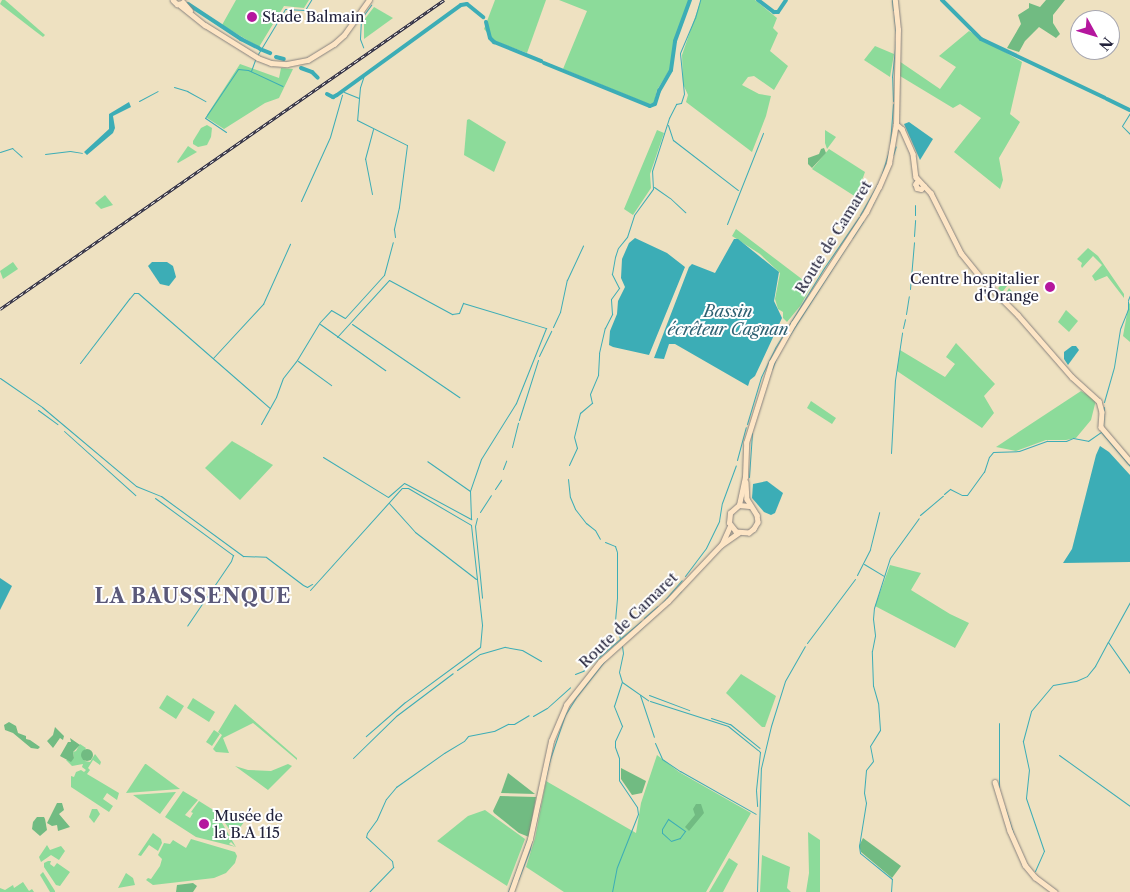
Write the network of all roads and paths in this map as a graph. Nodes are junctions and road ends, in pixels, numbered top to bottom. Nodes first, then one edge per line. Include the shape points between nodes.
1 (173, 0) edge
2 (369, 0) edge
3 (895, 0) edge
4 (182, 2) edge
5 (896, 124) junction
6 (1130, 461) edge
7 (745, 477) junction
8 (738, 505) junction
9 (749, 506) junction
10 (730, 526) junction
11 (738, 532) junction
12 (721, 545) junction
13 (996, 782) dead end
14 (511, 892) edge
15 (1055, 892) edge

1 - 4 main road via 175,4
2 - 4 main road via 337,41 314,57 290,64 275,64 258,58 193,15
3 - 5 main road, Route de Camaret via 898,30
5 - 6 main road via 902,129 915,160 917,188 924,186 932,194 957,247 1072,378 1101,404 1102,428
5 - 7 main road, Route de Camaret via 889,163 876,194 768,370 746,442
7 - 8 main road, Route de Camaret
7 - 9 main road, Route de Camaret
8 - 9 main road
8 - 10 main road, Route de Camaret via 729,516
9 - 11 main road, Route de Camaret via 757,515 757,525 747,534
10 - 11 main road
10 - 12 main road, Route de Camaret
11 - 12 main road, Route de Camaret
12 - 14 main road, Route de Camaret via 579,686 558,721 546,760 530,839
13 - 15 main road via 1010,831 1025,865

